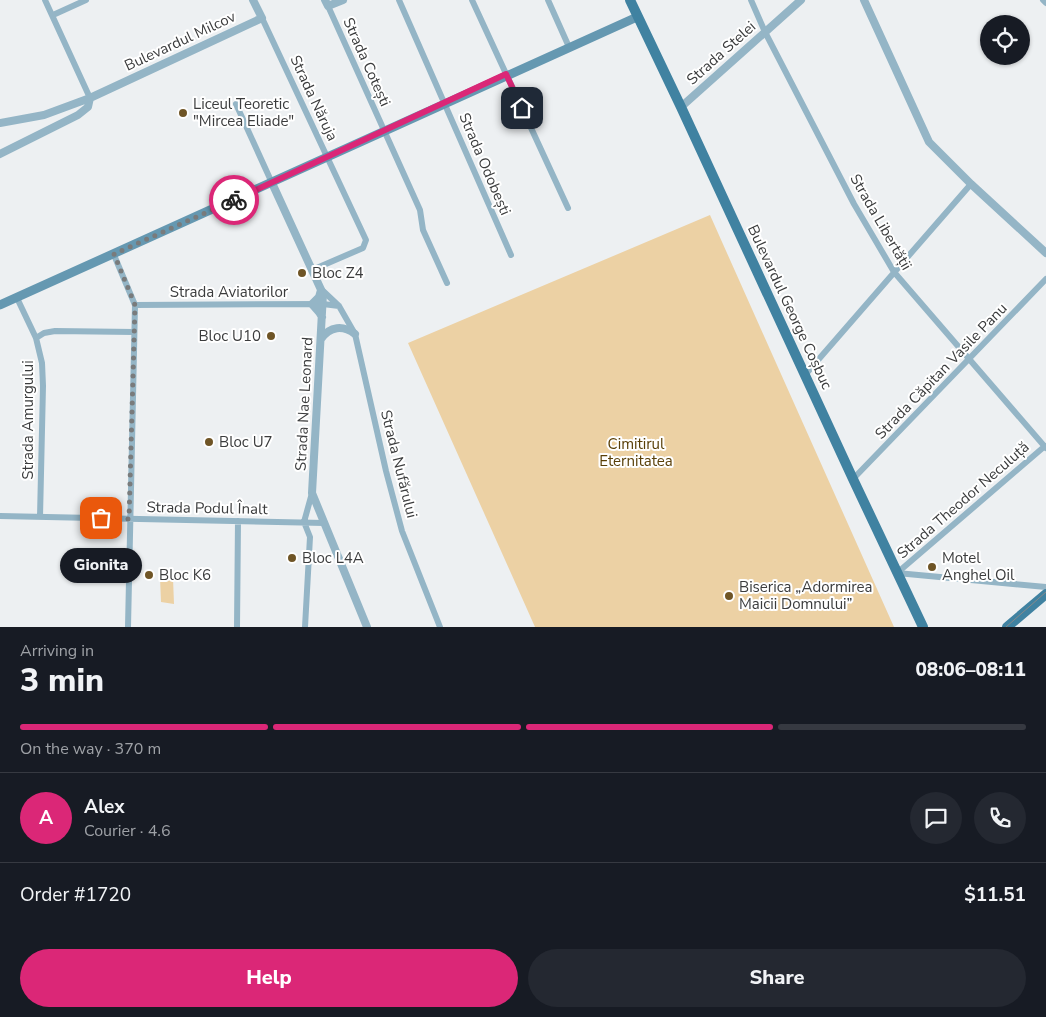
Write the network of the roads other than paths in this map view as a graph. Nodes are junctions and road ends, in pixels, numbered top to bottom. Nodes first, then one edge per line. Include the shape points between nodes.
1 (45, 0) edge
2 (86, 0) edge
3 (253, 0) edge
4 (343, 0) edge
5 (399, 0) edge
6 (472, 0) edge
7 (548, 0) edge
8 (630, 0) edge
9 (751, 0) edge
10 (801, 0) edge
11 (864, 0) edge
12 (1043, 0) edge
13 (327, 3) edge
14 (1046, 4) edge
15 (53, 15) junction
16 (637, 17) junction
17 (262, 18) junction
18 (765, 32) junction
19 (569, 47) junction
20 (506, 74) junction
21 (90, 98) junction
22 (446, 103) junction
23 (236, 104) dead end
24 (681, 107) junction
25 (0, 123) edge
26 (385, 130) junction
27 (0, 154) edge
28 (328, 157) junction
29 (272, 183) junction
30 (970, 184) junction
31 (568, 208) dead end
32 (1046, 253) edge
33 (114, 254) junction
34 (511, 255) dead end
35 (312, 270) junction
36 (894, 272) junction
37 (1046, 279) edge
38 (447, 283) dead end
39 (321, 288) junction
40 (17, 298) junction
41 (312, 304) junction
42 (323, 304) junction
43 (0, 305) edge
44 (135, 305) junction
45 (339, 306) junction
46 (322, 318) junction
47 (134, 332) junction
48 (355, 334) junction
49 (36, 338) junction
50 (321, 339) junction
51 (969, 360) junction
52 (804, 375) junction
53 (1045, 447) edge
54 (853, 479) junction
55 (312, 493) junction
56 (0, 516) edge
57 (40, 517) junction
58 (129, 519) junction
59 (238, 521) junction
60 (304, 522) junction
61 (324, 523) junction
62 (897, 573) junction
63 (1046, 587) edge
64 (1046, 594) edge
65 (128, 627) edge
66 (237, 627) edge
67 (305, 627) edge
68 (368, 627) edge
69 (440, 627) edge
70 (923, 627) edge
71 (1007, 627) edge

1 - 15 street
2 - 15 street
3 - 17 street
4 - 13 street
5 - 22 street, Strada Odobești
6 - 20 street
7 - 19 street
8 - 16 main road, Bulevardul George Coșbuc
9 - 18 street, Strada Libertății
10 - 18 street, Strada Stelei
11 - 30 street via 929,142
12 - 14 street
13 - 26 street, Strada Cotești
15 - 21 street
16 - 19 main road
16 - 24 main road, Bulevardul George Coșbuc
17 - 21 street, Bulevardul Milcov
17 - 28 street, Strada Năruja
18 - 24 street, Strada Stelei
18 - 36 street, Strada Libertății via 854,204
19 - 20 main road
20 - 22 main road
20 - 31 street
21 - 25 street, Bulevardul Milcov via 44,115
21 - 27 street, Bulevardul Milcov via 88,107 78,115
22 - 26 main road
22 - 34 street, Strada Odobești
23 - 29 street
24 - 52 main road, Bulevardul George Coșbuc
26 - 28 main road
26 - 38 street, Strada Cotești
28 - 29 main road
28 - 35 street, Strada Năruja via 366,243 363,248
29 - 33 main road
29 - 35 street, Strada Nae Leonard
30 - 32 street
30 - 36 street
33 - 40 main road
33 - 44 street
35 - 39 street, Strada Nae Leonard
36 - 51 street, Strada Libertății
36 - 52 street
37 - 51 street, Strada Căpitan Vasile Panu
39 - 41 street via 320,297
39 - 42 street, Strada Nae Leonard
39 - 45 street, Strada Nufărului
40 - 43 main road
40 - 49 street, Strada Amurgului
41 - 42 street, Strada Aviatorilor
41 - 44 street, Strada Aviatorilor
41 - 46 street
42 - 45 street
42 - 46 street, Strada Nae Leonard
44 - 47 street
45 - 48 street, Strada Nufărului
46 - 50 street, Strada Nae Leonard
47 - 49 street via 55,331
47 - 58 street
48 - 50 street via 336,328
48 - 69 street, Strada Nufărului via 402,531
49 - 57 street, Strada Amurgului via 43,386
50 - 55 street, Strada Nae Leonard
51 - 53 street, Strada Libertății
51 - 54 street, Strada Căpitan Vasile Panu
52 - 54 main road, Bulevardul George Coșbuc
53 - 62 street, Strada Theodor Neculuță
54 - 62 main road, Bulevardul George Coșbuc
55 - 60 street
55 - 61 street, Strada Nae Leonard
56 - 57 street, Strada Podul Înalt
57 - 58 street, Strada Podul Înalt
58 - 59 street, Strada Podul Înalt
58 - 65 street
59 - 60 street, Strada Podul Înalt
59 - 66 street
60 - 61 street, Strada Podul Înalt
60 - 67 street via 310,537
61 - 68 street, Strada Nae Leonard
62 - 63 street
62 - 70 main road, Bulevardul George Coșbuc
64 - 71 main road

